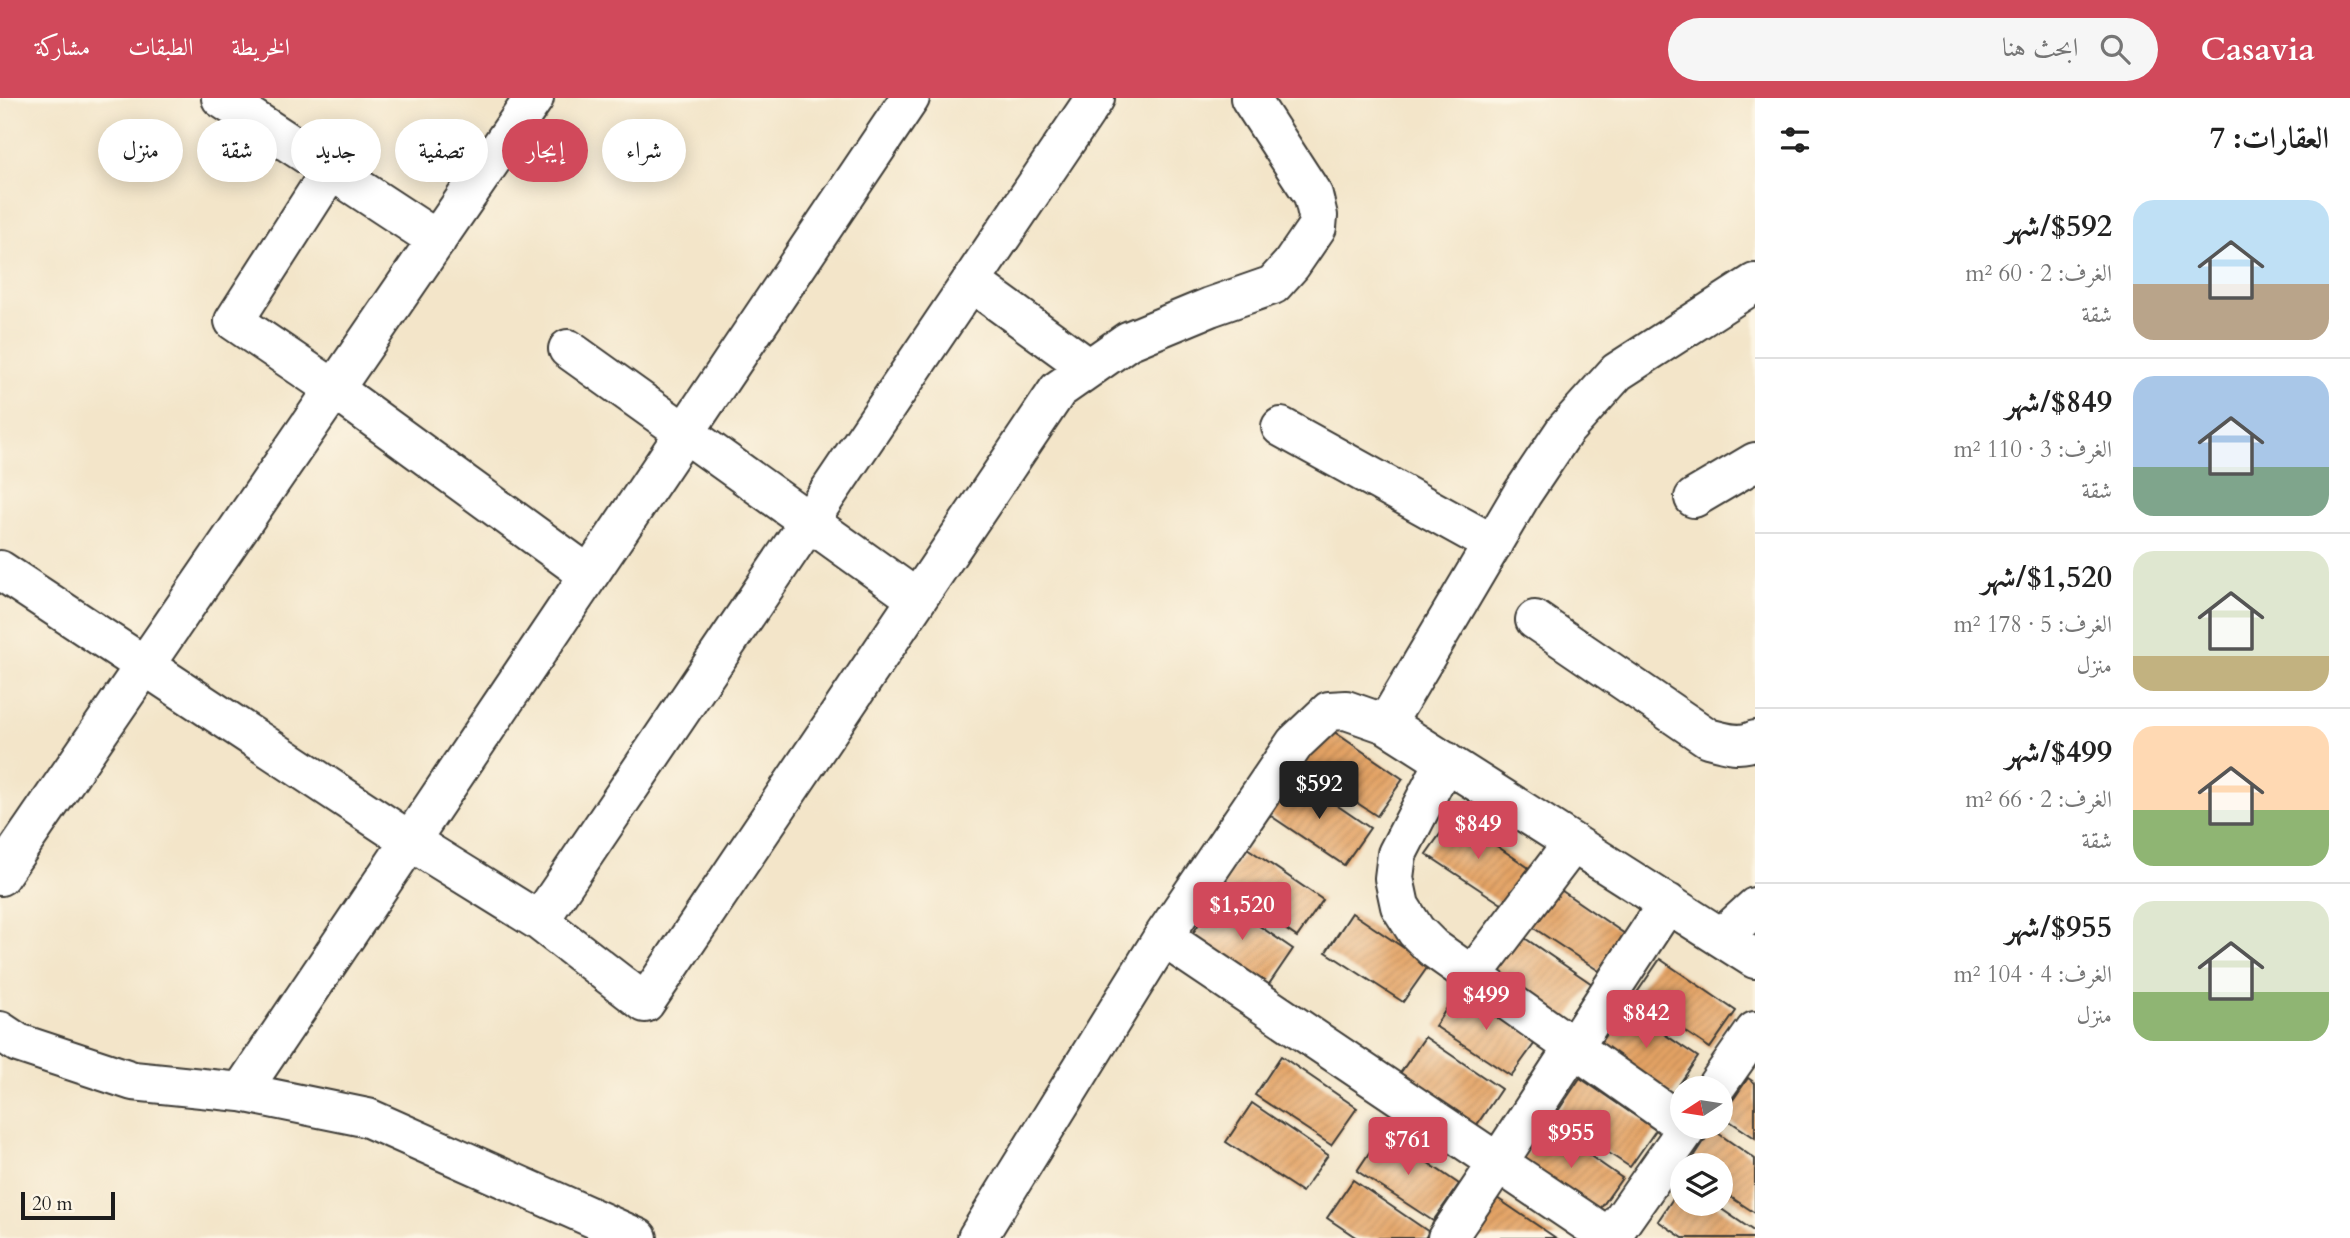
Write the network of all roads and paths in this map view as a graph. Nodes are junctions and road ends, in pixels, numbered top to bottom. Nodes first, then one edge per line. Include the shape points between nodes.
1 (221, 98) edge
2 (534, 98) edge
3 (910, 98) edge
4 (1095, 98) edge
5 (1250, 98) edge
6 (291, 144) edge
7 (323, 182) edge
8 (349, 182) edge
9 (437, 240) junction
10 (971, 282) junction
11 (1755, 283) edge
12 (568, 349) dead end
13 (1089, 368) junction
14 (334, 389) junction
15 (1281, 427) dead end
16 (685, 432) junction
17 (1755, 462) edge
18 (1694, 498) dead end
19 (810, 521) junction
20 (1493, 544) junction
21 (0, 570) edge
22 (589, 575) junction
23 (917, 599) junction
24 (1535, 620) dead end
25 (145, 666) junction
26 (1387, 724) junction
27 (1755, 740) edge
28 (1445, 761) junction
29 (410, 841) junction
30 (1573, 843) junction
31 (0, 876) edge
32 (1668, 903) junction
33 (1755, 907) edge
34 (539, 921) junction
35 (1163, 937) junction
36 (1722, 937) junction
37 (1755, 959) edge
38 (1472, 975) junction
39 (0, 1031) edge
40 (1755, 1031) edge
41 (1573, 1046) junction
42 (1723, 1076) edge
43 (241, 1092) junction
44 (1670, 1115) edge
45 (1679, 1139) edge
46 (1499, 1163) junction
47 (638, 1238) edge
48 (977, 1238) edge
49 (1447, 1238) edge
50 (1610, 1238) edge

1 - 6 street
2 - 9 street
3 - 16 street
4 - 10 street
5 - 13 street via 1312,195 1317,227 1273,285 1128,341
7 - 14 street via 234,321
8 - 9 street
9 - 14 street
10 - 13 street
10 - 19 street
11 - 20 street via 1617,372 1565,430
12 - 16 street
13 - 23 street via 1058,390
14 - 22 street
14 - 25 street
15 - 20 street
16 - 19 street
16 - 22 street
17 - 18 street
19 - 23 street
19 - 34 street
20 - 26 street
21 - 25 street
22 - 29 street
23 - 34 street via 645,1003
24 - 27 street via 1708,738 1729,744
25 - 29 street
25 - 31 street
26 - 28 street
26 - 35 street via 1346,710 1329,711 1315,722 1295,743
28 - 30 street
28 - 38 street via 1397,854 1394,878 1400,906 1416,931
29 - 34 street
29 - 43 street
30 - 32 street
30 - 38 street
32 - 36 street
32 - 41 street
33 - 36 street
35 - 46 street
35 - 48 street
36 - 37 street
38 - 41 street
39 - 43 street via 18,1043 133,1081
40 - 42 street
41 - 44 street
41 - 46 street
43 - 47 street via 368,1118
45 - 50 street
46 - 49 street
46 - 50 street

